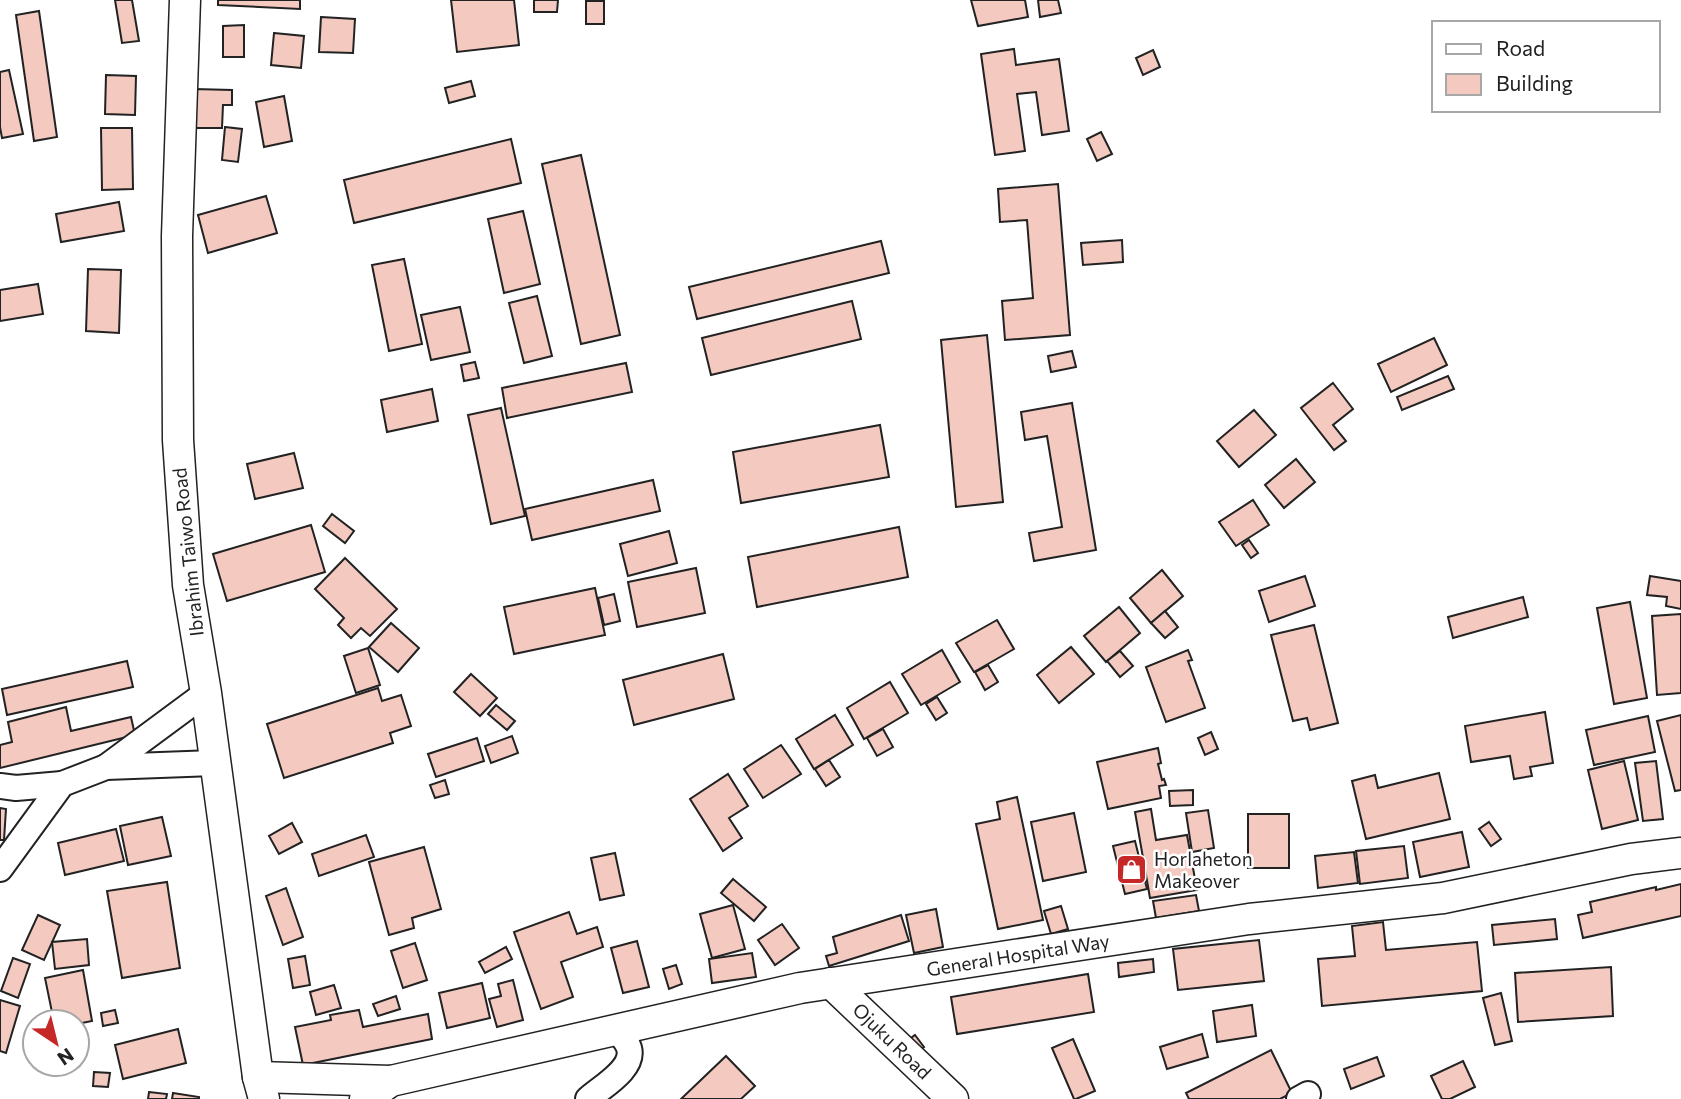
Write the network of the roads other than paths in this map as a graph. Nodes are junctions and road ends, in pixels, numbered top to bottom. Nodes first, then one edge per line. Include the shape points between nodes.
1 (185, 0) edge
2 (206, 693) junction
3 (215, 763) junction
4 (106, 767) junction
5 (62, 784) junction
6 (0, 786) edge
7 (1681, 853) edge
8 (0, 869) edge
9 (831, 983) junction
10 (616, 1029) junction
11 (391, 1081) junction
12 (261, 1088) edge
13 (365, 1099) edge
14 (587, 1099) edge
15 (953, 1099) edge

1 - 2 main road, Ibrahim Taiwo Road via 177,236 178,440 188,585
2 - 3 main road, Ibrahim Taiwo Road
2 - 4 street
3 - 4 street
3 - 12 main road, Ibrahim Taiwo Road
4 - 5 street
5 - 6 street
5 - 8 street
7 - 9 main road, General Hospital Way via 1443,898 1249,919
9 - 10 main road, General Hospital Way
9 - 15 main road, Ojuku Road
10 - 11 main road, General Hospital Way
10 - 14 street via 629,1046 630,1058
11 - 12 main road
11 - 13 main road, General Hospital Way

